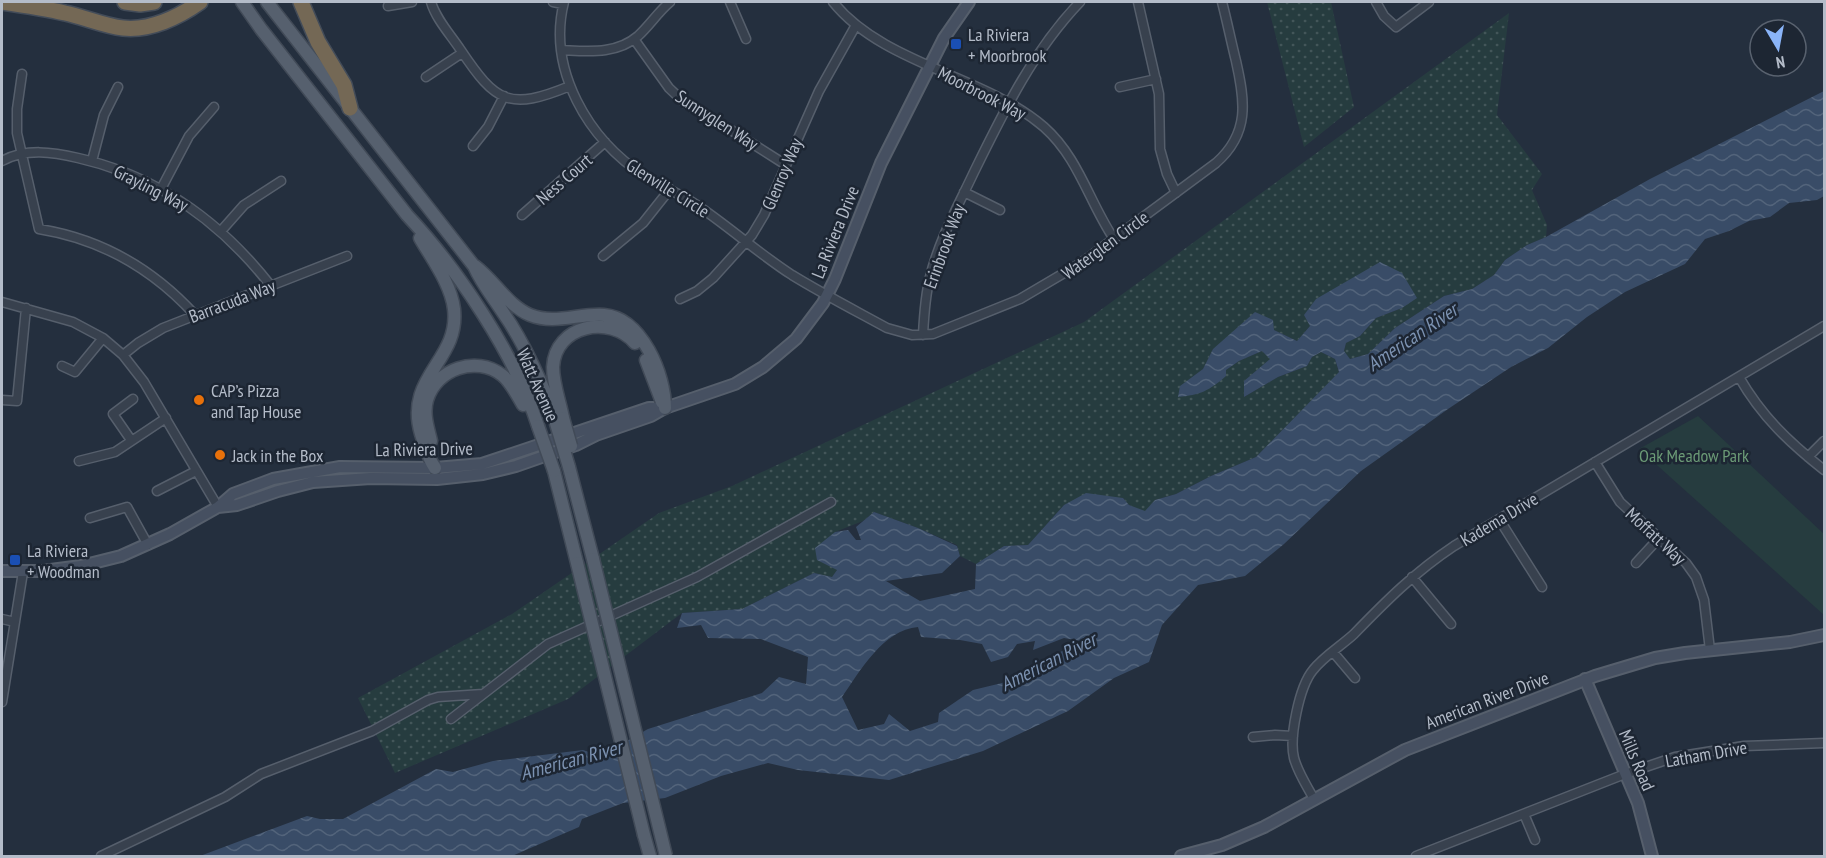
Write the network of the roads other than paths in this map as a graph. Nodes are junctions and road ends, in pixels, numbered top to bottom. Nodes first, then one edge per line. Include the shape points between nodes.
1 (2, 2) edge
2 (125, 2) edge
3 (154, 2) edge
4 (242, 2) edge
5 (267, 2) edge
6 (301, 2) edge
7 (412, 2) edge
8 (431, 2) edge
9 (553, 2) edge
10 (670, 2) edge
11 (730, 2) edge
12 (833, 2) edge
13 (969, 2) edge
14 (1080, 2) edge
15 (1138, 2) edge
16 (1222, 2) edge
17 (1376, 2) edge
18 (1429, 2) edge
19 (564, 3) edge
20 (196, 5) edge
21 (388, 6) dead end
22 (856, 25) junction
23 (634, 39) junction
24 (746, 39) dead end
25 (561, 50) junction
26 (462, 52) junction
27 (930, 65) junction
28 (22, 74) dead end
29 (426, 77) dead end
30 (1156, 79) junction
31 (570, 86) junction
32 (118, 87) dead end
33 (1120, 87) dead end
34 (504, 96) junction
35 (1008, 103) junction
36 (214, 107) dead end
37 (350, 108) junction
38 (605, 142) junction
39 (473, 146) dead end
40 (21, 154) junction
41 (2, 161) edge
42 (92, 161) junction
43 (786, 165) junction
44 (280, 181) dead end
45 (161, 189) junction
46 (670, 189) junction
47 (964, 192) junction
48 (1176, 193) junction
49 (1000, 210) dead end
50 (407, 215) junction
51 (522, 215) dead end
52 (221, 231) junction
53 (1114, 239) junction
54 (746, 241) junction
55 (347, 256) dead end
56 (603, 256) dead end
57 (474, 266) junction
58 (271, 285) junction
59 (827, 295) junction
60 (680, 299) dead end
61 (2, 302) edge
62 (26, 308) junction
63 (195, 315) junction
64 (1824, 326) edge
65 (923, 336) junction
66 (103, 338) junction
67 (123, 355) junction
68 (62, 366) dead end
69 (1740, 377) junction
70 (134, 399) dead end
71 (2, 400) edge
72 (665, 408) junction
73 (166, 418) junction
74 (559, 419) junction
75 (538, 426) junction
76 (131, 440) junction
77 (1824, 441) edge
78 (1808, 457) junction
79 (79, 461) dead end
80 (1595, 462) junction
81 (435, 468) junction
82 (320, 470) junction
83 (1824, 470) edge
84 (196, 471) junction
85 (278, 490) junction
86 (157, 491) dead end
87 (831, 502) dead end
88 (218, 507) junction
89 (90, 518) dead end
90 (1499, 519) junction
91 (1659, 538) junction
92 (148, 545) junction
93 (1636, 563) dead end
94 (2, 571) edge
95 (23, 572) junction
96 (1412, 577) junction
97 (1542, 587) dead end
98 (2, 619) edge
99 (15, 622) junction
100 (1451, 624) dead end
101 (1824, 635) edge
102 (1710, 650) junction
103 (1333, 652) junction
104 (3, 676) edge
105 (1355, 678) dead end
106 (1585, 679) junction
107 (483, 694) junction
108 (2, 702) edge
109 (451, 719) dead end
110 (1293, 736) junction
111 (1253, 737) dead end
112 (1824, 743) edge
113 (1625, 774) junction
114 (1314, 799) junction
115 (1524, 814) junction
116 (1534, 840) dead end
117 (1213, 853) edge
118 (100, 856) edge
119 (648, 856) edge
120 (666, 856) edge
121 (1181, 856) edge
122 (1416, 856) edge
123 (1652, 856) edge

1 - 20 highway via 132,29 164,22
2 - 3 highway
4 - 50 main road, Watt Avenue
5 - 37 main road, Watt Avenue
6 - 37 highway via 318,42 344,85
7 - 21 street
8 - 26 street
9 - 19 street, Glenville Circle
10 - 23 street
11 - 24 street
12 - 22 street
13 - 27 street, La Riviera Drive
14 - 35 street, Erinbrook Way via 1024,75
15 - 30 street
16 - 48 street, Waterglen Circle via 1243,93 1241,124 1233,144 1220,160
17 - 18 street via 1396,27
19 - 25 street, Glenville Circle
22 - 27 street
22 - 43 street, Glenroy Way via 819,91
23 - 25 street via 603,51
23 - 43 street, Sunnyglen Way via 669,88 686,104
25 - 31 street, Glenville Circle
26 - 29 street
26 - 34 street via 487,86
27 - 35 street, Moorbrook Way
27 - 59 street, La Riviera Drive via 881,163
28 - 40 street via 16,121
30 - 33 street
30 - 48 street via 1160,149
31 - 34 street via 532,99
31 - 38 street, Glenville Circle
32 - 42 street via 104,115
34 - 39 street
35 - 47 street, Erinbrook Way
35 - 53 street, Moorbrook Way via 1043,127 1063,148
36 - 45 street via 189,136
37 - 57 main road, Watt Avenue
38 - 46 street, Glenville Circle via 634,168
38 - 51 street, Ness Court
40 - 41 street, Grayling Way
40 - 42 street, Grayling Way via 49,153
40 - 63 street via 39,229 85,240 131,261
42 - 45 street, Grayling Way
43 - 54 street, Glenroy Way via 764,215
44 - 52 street via 244,205
45 - 52 street, Grayling Way
46 - 54 street, Glenville Circle
46 - 56 street via 643,223
47 - 49 street, Erinbrook Way
47 - 65 street, Erinbrook Way via 930,275
48 - 53 street, Waterglen Circle
50 - 75 main road, Watt Avenue via 428,237 483,316 531,402
50 - 81 main road via 442,278 454,309 449,344 423,386 416,411 428,458
52 - 58 street, Grayling Way
53 - 65 street, Waterglen Circle via 1020,299 943,332
54 - 59 street, Glenville Circle
54 - 60 street, Glenroy Way via 705,286
55 - 58 street, Barracuda Way
57 - 72 main road via 531,315 549,319 604,315 620,319 640,336 650,352 665,391
57 - 74 main road, Watt Avenue via 520,342
58 - 63 street, Barracuda Way
59 - 65 street, Waterglen Circle via 892,330
59 - 72 street, La Riviera Drive via 796,339 763,367 735,384
61 - 62 street
62 - 66 street via 73,322
62 - 71 street via 17,400
63 - 67 street, Barracuda Way via 150,335
64 - 69 street, Kadema Drive
66 - 67 street
66 - 68 street via 75,372
67 - 73 street
69 - 78 street via 1771,423
69 - 80 street, Kadema Drive
70 - 76 street via 113,414
72 - 74 main road via 645,359 630,337 606,327 589,327 570,335 556,354 553,366
72 - 81 street, La Riviera Drive via 648,408 482,464
72 - 85 street, La Riviera Drive via 576,445 483,474 437,479 343,479
73 - 76 street
73 - 84 street
74 - 120 main road, bridge
75 - 81 main road via 514,389 496,371 464,366 450,371 432,388 425,412
75 - 119 main road, Watt Avenue, bridge via 554,471
76 - 79 street via 115,452
77 - 78 street
78 - 83 street
80 - 90 street, Kadema Drive
80 - 91 street, Moffatt Way via 1620,502
81 - 82 street, La Riviera Drive
82 - 85 street via 286,482
82 - 88 street, La Riviera Drive via 263,482 233,494
84 - 86 street
84 - 88 street
85 - 88 street, La Riviera Drive via 237,505
87 - 107 street via 697,577 548,644
88 - 92 street, La Riviera Drive
89 - 92 street via 127,507
90 - 96 street, Kadema Drive
90 - 97 street
91 - 93 street
91 - 102 street, Moffatt Way via 1696,577 1704,600
92 - 95 street, La Riviera Drive via 81,566
94 - 95 street, La Riviera Drive
95 - 99 street
96 - 100 street
96 - 103 street, Kadema Drive
98 - 99 street
99 - 104 street
101 - 102 street, American River Drive
102 - 106 street, American River Drive via 1655,658
103 - 105 street
103 - 110 street, Kadema Drive via 1316,666 1305,683
104 - 108 street
106 - 113 street, Mills Road
106 - 114 street, American River Drive via 1405,750
107 - 109 street
107 - 118 street via 428,700 372,731 261,774 225,797
110 - 111 street
110 - 114 street, Kadema Drive via 1297,768
112 - 113 street, Latham Drive via 1728,747
113 - 115 street, Latham Drive
113 - 123 street, Mills Road via 1644,820
114 - 117 street, American River Drive
115 - 116 street
115 - 122 street, Latham Drive
117 - 121 street, American River Drive

